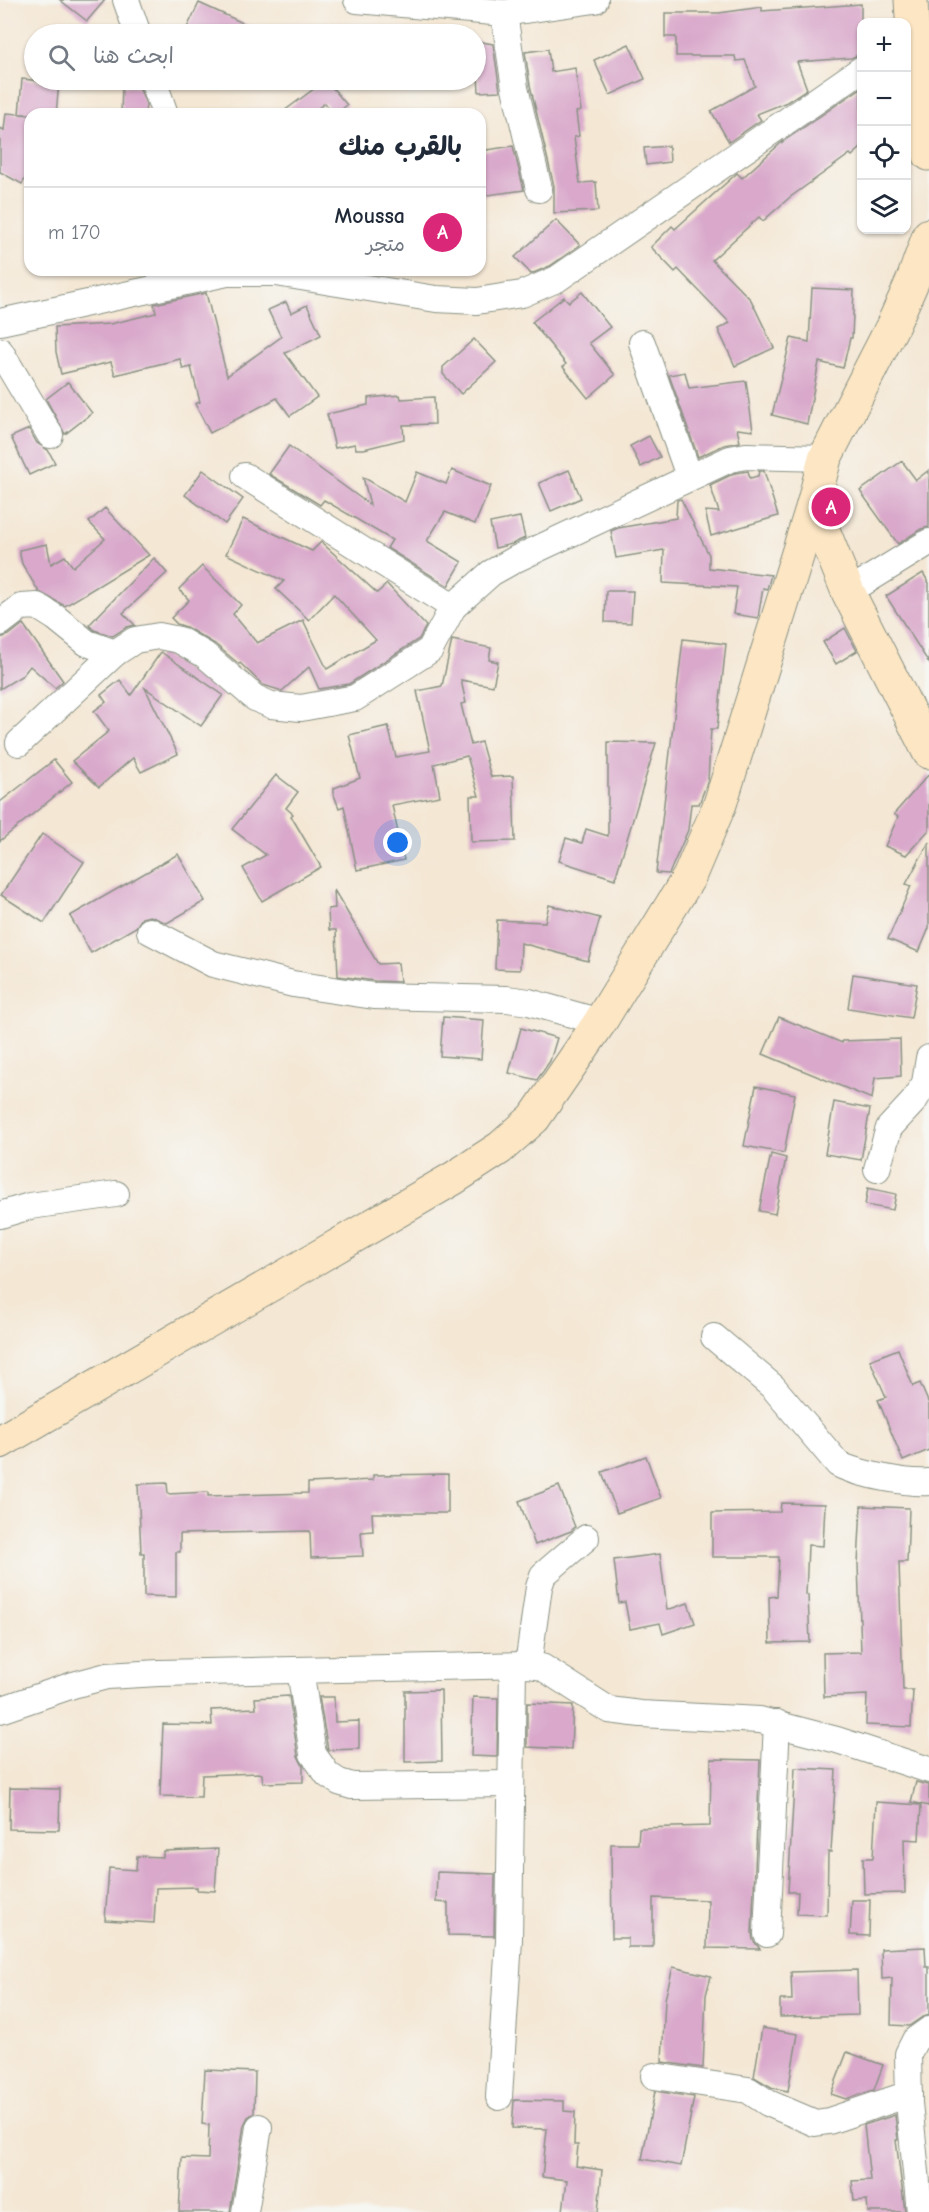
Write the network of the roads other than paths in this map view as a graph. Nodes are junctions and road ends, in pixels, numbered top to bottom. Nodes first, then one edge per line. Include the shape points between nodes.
1 (126, 0) edge
2 (357, 0) edge
3 (595, 0) edge
4 (910, 0) edge
5 (504, 13) junction
6 (910, 18) edge
7 (134, 24) edge
8 (911, 43) edge
9 (857, 72) edge
10 (157, 90) edge
11 (163, 108) edge
12 (929, 154) edge
13 (540, 189) dead end
14 (929, 235) edge
15 (209, 276) edge
16 (294, 276) edge
17 (0, 322) edge
18 (642, 343) dead end
19 (0, 351) edge
20 (51, 435) dead end
21 (825, 458) junction
22 (245, 476) dead end
23 (689, 476) junction
24 (813, 505) junction
25 (929, 542) edge
26 (848, 592) junction
27 (453, 607) junction
28 (0, 623) edge
29 (115, 653) junction
30 (19, 743) dead end
31 (929, 752) edge
32 (150, 931) dead end
33 (600, 1022) junction
34 (929, 1058) edge
35 (877, 1169) dead end
36 (116, 1194) dead end
37 (0, 1215) edge
38 (714, 1337) dead end
39 (0, 1442) edge
40 (929, 1482) edge
41 (586, 1538) dead end
42 (521, 1666) junction
43 (300, 1670) junction
44 (0, 1710) edge
45 (777, 1723) junction
46 (929, 1770) edge
47 (511, 1784) junction
48 (767, 1934) dead end
49 (929, 2030) edge
50 (654, 2076) dead end
51 (909, 2094) junction
52 (499, 2097) dead end
53 (259, 2127) dead end
54 (245, 2212) edge
55 (920, 2212) edge

1 - 7 street
2 - 5 street
3 - 5 street
4 - 6 main road
5 - 13 street via 515,88
8 - 12 main road
9 - 16 street via 557,279 522,294 477,301 436,299
10 - 11 street
14 - 21 main road via 892,327
15 - 17 street
18 - 23 street
19 - 20 street
21 - 23 street via 746,456
21 - 24 main road
22 - 27 street
23 - 27 street via 516,559 491,573
24 - 26 main road
24 - 33 main road via 720,804 690,877
25 - 26 street
26 - 31 main road
27 - 29 street via 430,650 355,698 301,708 271,705 255,698 205,655 179,640 159,636 135,640
28 - 29 street via 21,607 37,606 87,643
29 - 30 street
32 - 33 street via 213,964 293,984 374,996 507,999
33 - 39 main road via 534,1118 500,1148
34 - 35 street via 925,1083 889,1128
36 - 37 street via 30,1206
38 - 40 street via 773,1386 838,1464 885,1477
41 - 42 street via 543,1575
42 - 43 street
42 - 45 street via 542,1667 609,1710
42 - 47 street
43 - 44 street via 107,1676
43 - 47 street via 313,1754 328,1775 339,1782 352,1786
45 - 46 street
45 - 48 street
47 - 52 street
49 - 51 street via 915,2040 908,2054
50 - 51 street via 748,2090 815,2123
51 - 55 street
53 - 54 street

